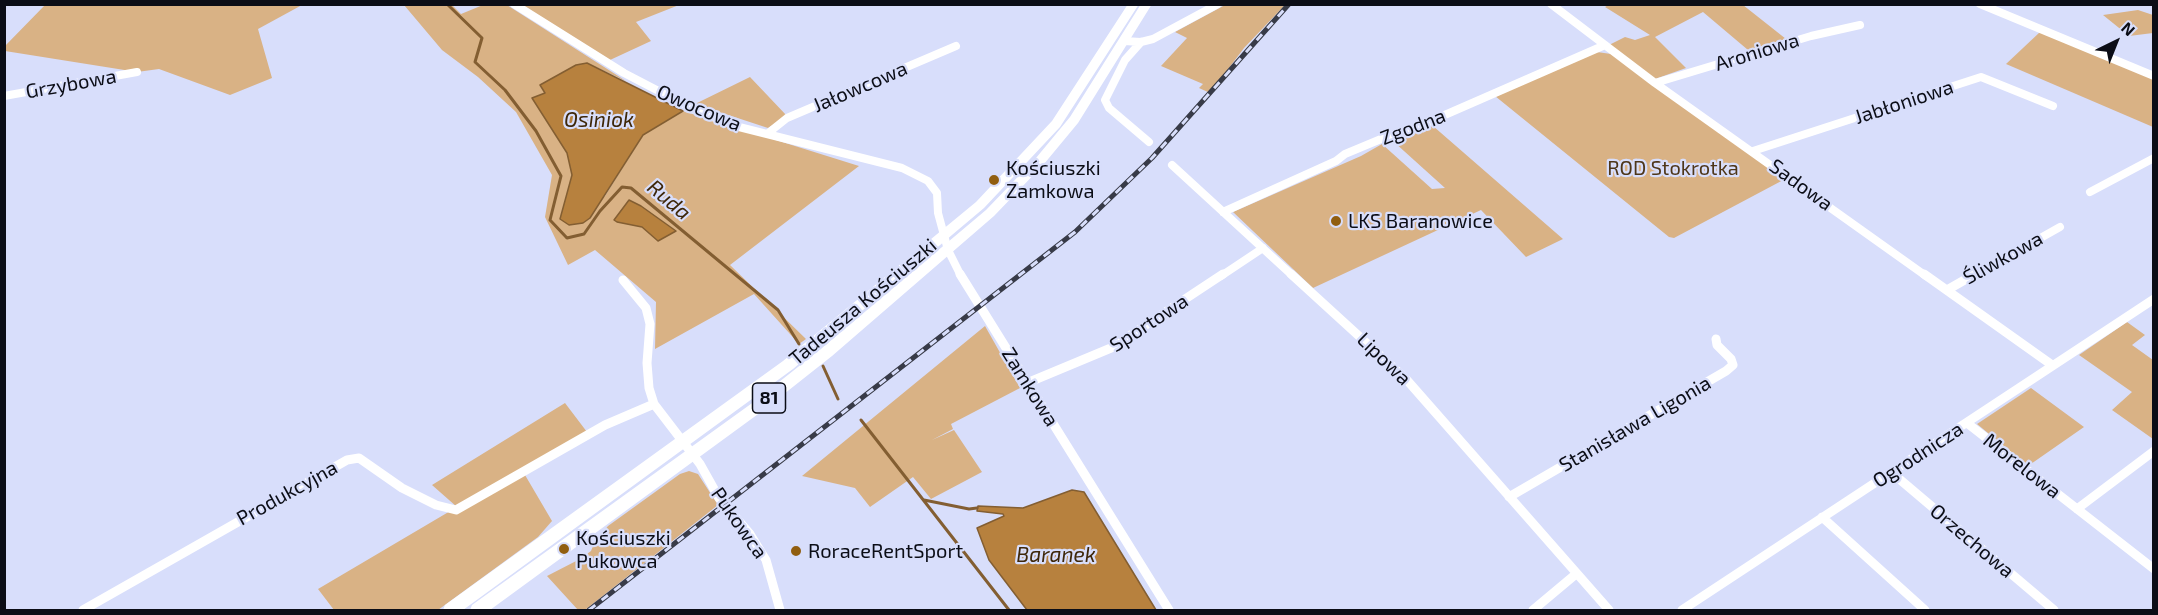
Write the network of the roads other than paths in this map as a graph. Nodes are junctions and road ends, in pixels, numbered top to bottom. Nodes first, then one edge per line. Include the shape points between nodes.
1 (514, 4) edge
2 (1134, 4) edge
3 (1147, 4) edge
4 (1218, 4) edge
5 (1551, 4) edge
6 (1980, 4) edge
7 (1860, 25) dead end
8 (1124, 41) junction
9 (1141, 42) junction
10 (1605, 45) junction
11 (956, 46) dead end
12 (137, 72) dead end
13 (2154, 76) edge
14 (1655, 83) junction
15 (4, 96) edge
16 (2054, 106) dead end
17 (767, 134) junction
18 (1149, 142) dead end
19 (1754, 151) junction
20 (2154, 158) edge
21 (1172, 165) dead end
22 (902, 168) joint
23 (2090, 192) dead end
24 (1223, 212) junction
25 (2060, 226) dead end
26 (944, 234) junction
27 (1263, 248) junction
28 (948, 249) junction
29 (623, 280) dead end
30 (1947, 290) junction
31 (2154, 299) edge
32 (1716, 339) dead end
33 (2052, 365) junction
34 (1027, 383) junction
35 (654, 404) junction
36 (1967, 423) junction
37 (688, 449) junction
38 (2154, 451) edge
39 (1891, 472) junction
40 (1509, 497) junction
41 (2077, 509) junction
42 (1822, 517) junction
43 (2154, 569) edge
44 (1576, 574) junction
45 (83, 610) edge
46 (451, 610) edge
47 (478, 610) edge
48 (780, 610) edge
49 (1169, 610) edge
50 (1533, 610) edge
51 (1609, 610) edge
52 (1682, 610) edge
53 (1925, 610) edge
54 (2054, 610) edge

1 - 17 street, Owocowa via 672,99
2 - 26 main road, Tadeusza Kościuszki / 81 via 1056,124 1005,180
3 - 8 main road, Tadeusza Kościuszki / 81
4 - 9 street
5 - 10 street, Sadowa
6 - 13 street
7 - 14 street, Aroniowa
8 - 9 street
8 - 28 main road, Tadeusza Kościuszki / 81 via 1054,145 1017,186
9 - 18 street via 1125,60 1105,100 1109,108
10 - 14 street, Sadowa
10 - 24 street, Zgodna via 1392,138 1345,154
11 - 17 street, Jałowcowa via 787,118
12 - 15 street, Grzybowa
14 - 19 street, Sadowa
16 - 19 street, Jabłoniowa via 1981,77
17 - 22 street, Owocowa
19 - 30 street, Sadowa
20 - 23 street
21 - 24 street, Lipowa
22 - 26 street, Zamkowa via 934,186
24 - 27 street, Lipowa
25 - 30 street, Śliwkowa
26 - 28 street, Zamkowa
26 - 37 main road, Tadeusza Kościuszki / 81
27 - 34 street, Sportowa via 1111,348
27 - 40 street, Lipowa via 1397,370
28 - 34 street, Zamkowa via 965,284
28 - 37 main road, Tadeusza Kościuszki / 81 via 803,371
29 - 35 street via 646,308 650,324 649,388
30 - 33 street, Sadowa
31 - 33 street, Ogrodnicza
32 - 40 street, Stanisława Ligonia via 1731,358 1733,365 1726,371
33 - 36 street, Ogrodnicza
34 - 49 street, Zamkowa
35 - 37 street, Pukowca
35 - 45 street, Produkcyjna via 595,430 456,510 402,488 359,458 346,460
36 - 39 street, Ogrodnicza
36 - 41 street, Morelowa
37 - 46 main road, Tadeusza Kościuszki / 81
37 - 47 main road, Tadeusza Kościuszki / 81
37 - 48 street, Pukowca via 766,560
38 - 41 street, Morelowa
39 - 42 street, Ogrodnicza
39 - 54 street, Orzechowa
40 - 44 street, Lipowa
41 - 43 street, Morelowa
42 - 52 street, Ogrodnicza
42 - 53 street
44 - 50 street
44 - 51 street

